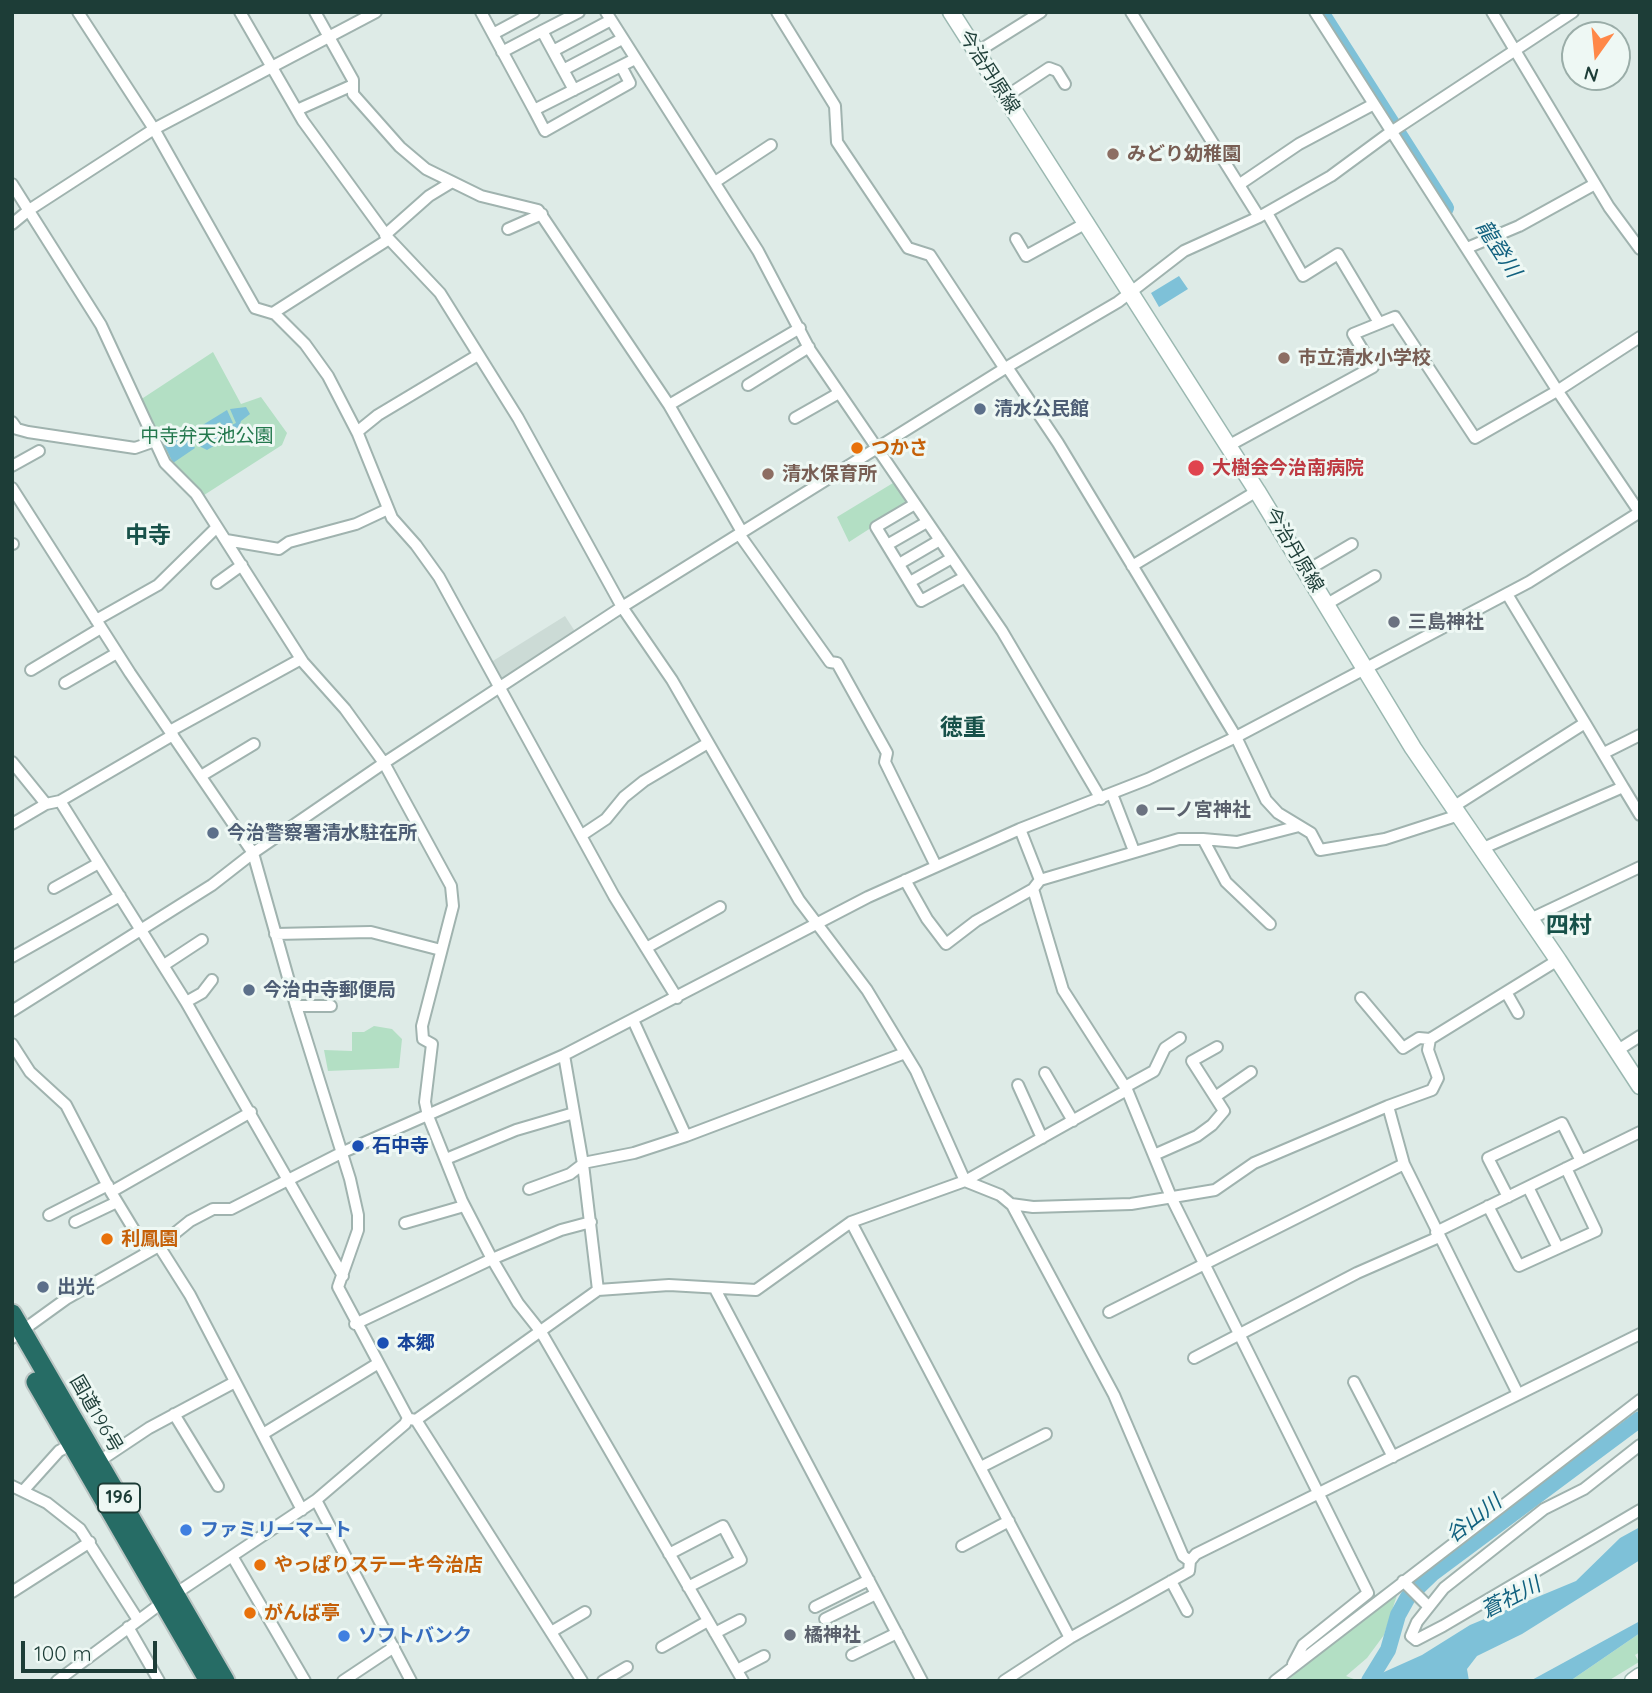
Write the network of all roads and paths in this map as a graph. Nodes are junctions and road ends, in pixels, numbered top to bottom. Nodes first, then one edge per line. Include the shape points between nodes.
1 (78, 12) edge
2 (240, 12) edge
3 (315, 12) edge
4 (376, 12) edge
5 (579, 12) edge
6 (777, 12) edge
7 (951, 12) edge
8 (1041, 12) edge
9 (1131, 12) edge
10 (1315, 12) edge
11 (1492, 12) edge
12 (1573, 12) edge
13 (483, 13) edge
14 (533, 13) edge
15 (608, 16) edge
16 (542, 31) junction
17 (493, 34) junction
18 (329, 38) junction
19 (622, 39) junction
20 (502, 51) junction
21 (553, 51) junction
22 (1514, 51) junction
23 (977, 52) junction
24 (635, 59) junction
25 (621, 66) junction
26 (274, 67) junction
27 (563, 70) junction
28 (594, 80) junction
29 (1066, 84) dead end
30 (353, 85) junction
31 (574, 90) junction
32 (605, 97) junction
33 (1005, 97) junction
34 (1374, 103) junction
35 (297, 110) junction
36 (534, 110) junction
37 (154, 130) junction
38 (1392, 131) junction
39 (771, 145) dead end
40 (452, 182) junction
41 (715, 182) junction
42 (12, 184) edge
43 (1240, 184) junction
44 (1595, 184) junction
45 (29, 210) junction
46 (542, 214) junction
47 (1263, 215) junction
48 (1088, 222) junction
49 (12, 225) edge
50 (508, 229) dead end
51 (387, 237) junction
52 (1016, 239) dead end
53 (1467, 248) junction
54 (1640, 249) edge
55 (1131, 290) junction
56 (272, 313) junction
57 (1378, 321) junction
58 (800, 328) junction
59 (1640, 337) edge
60 (809, 347) junction
61 (478, 355) junction
62 (1006, 368) junction
63 (748, 385) dead end
64 (1557, 391) junction
65 (839, 393) junction
66 (669, 405) junction
67 (795, 418) dead end
68 (12, 422) edge
69 (357, 432) junction
70 (155, 441) junction
71 (1228, 446) junction
72 (876, 449) junction
73 (40, 451) dead end
74 (12, 466) edge
75 (12, 488) edge
76 (1257, 491) junction
77 (915, 505) junction
78 (388, 509) junction
79 (1640, 512) edge
80 (927, 522) junction
81 (217, 527) junction
82 (741, 533) junction
83 (226, 540) junction
84 (940, 541) junction
85 (1352, 544) dead end
86 (887, 545) junction
87 (953, 558) junction
88 (899, 564) junction
89 (242, 565) junction
90 (1132, 566) junction
91 (1306, 571) junction
92 (1375, 576) dead end
93 (965, 577) junction
94 (910, 582) junction
95 (217, 583) dead end
96 (1507, 594) junction
97 (1327, 604) junction
98 (622, 607) junction
99 (99, 624) junction
100 (117, 653) junction
101 (301, 659) junction
102 (1365, 669) junction
103 (31, 670) dead end
104 (65, 683) dead end
105 (498, 688) junction
106 (1585, 723) junction
107 (171, 733) junction
108 (1640, 735) edge
109 (1236, 737) junction
110 (708, 743) junction
111 (254, 744) dead end
112 (1604, 753) junction
113 (12, 762) edge
114 (384, 763) junction
115 (201, 776) junction
116 (1623, 787) junction
117 (1107, 796) junction
118 (60, 801) junction
119 (46, 804) junction
120 (1456, 811) junction
121 (1640, 815) edge
122 (12, 824) edge
123 (1301, 826) junction
124 (1020, 829) junction
125 (582, 835) junction
126 (1203, 839) junction
127 (1481, 849) junction
128 (1134, 851) junction
129 (253, 853) junction
130 (99, 863) junction
131 (936, 866) junction
132 (1640, 867) edge
133 (905, 880) junction
134 (1036, 885) junction
135 (54, 888) dead end
136 (120, 896) junction
137 (720, 907) dead end
138 (1528, 920) junction
139 (816, 922) junction
140 (1270, 924) dead end
141 (142, 928) junction
142 (275, 934) junction
143 (202, 940) dead end
144 (646, 948) junction
145 (442, 950) junction
146 (12, 957) edge
147 (1559, 960) junction
148 (163, 965) junction
149 (212, 980) dead end
150 (1506, 992) junction
151 (677, 998) junction
152 (1361, 998) dead end
153 (186, 1002) junction
154 (296, 1006) junction
155 (331, 1006) dead end
156 (12, 1011) edge
157 (1518, 1013) dead end
158 (634, 1020) junction
159 (1640, 1036) edge
160 (1180, 1038) dead end
161 (1430, 1039) junction
162 (12, 1044) edge
163 (1217, 1047) dead end
164 (1618, 1050) junction
165 (905, 1053) junction
166 (564, 1055) junction
167 (1251, 1072) dead end
168 (1045, 1073) dead end
169 (1018, 1084) dead end
170 (1640, 1086) edge
171 (1126, 1089) junction
172 (1215, 1097) junction
173 (1388, 1106) junction
174 (251, 1112) junction
175 (574, 1114) junction
176 (428, 1116) junction
177 (1073, 1121) junction
178 (1640, 1132) edge
179 (687, 1136) junction
180 (1042, 1138) junction
181 (341, 1153) junction
182 (1154, 1155) junction
183 (446, 1159) junction
184 (1581, 1161) junction
185 (583, 1163) junction
186 (1404, 1164) junction
187 (1566, 1168) junction
188 (288, 1179) junction
189 (965, 1181) junction
190 (1528, 1187) junction
191 (529, 1189) dead end
192 (112, 1193) junction
193 (1171, 1197) junction
194 (1508, 1197) junction
195 (1011, 1204) junction
196 (464, 1206) junction
197 (1488, 1206) junction
198 (49, 1215) dead end
199 (75, 1222) dead end
200 (591, 1222) junction
201 (851, 1222) junction
202 (405, 1223) dead end
203 (1438, 1234) junction
204 (159, 1246) junction
205 (1558, 1248) junction
206 (492, 1259) junction
207 (1204, 1266) junction
208 (343, 1276) junction
209 (715, 1289) junction
210 (598, 1290) junction
211 (1109, 1312) dead end
212 (12, 1314) edge
213 (355, 1324) junction
214 (541, 1332) junction
215 (1640, 1334) edge
216 (1239, 1335) junction
217 (16, 1337) edge
218 (1194, 1358) dead end
219 (377, 1364) junction
220 (235, 1382) junction
221 (1354, 1382) dead end
222 (1518, 1394) junction
223 (1640, 1399) edge
224 (174, 1414) junction
225 (412, 1419) junction
226 (263, 1434) junction
227 (1046, 1434) dead end
228 (72, 1444) junction
229 (1640, 1445) edge
230 (1392, 1457) junction
231 (98, 1462) junction
232 (981, 1467) junction
233 (218, 1486) dead end
234 (17, 1489) edge
235 (1320, 1494) junction
236 (316, 1500) junction
237 (302, 1510) junction
238 (1640, 1510) edge
239 (1009, 1521) junction
240 (90, 1542) junction
241 (962, 1546) dead end
242 (669, 1554) junction
243 (232, 1556) junction
244 (1189, 1561) junction
245 (869, 1580) junction
246 (1171, 1581) junction
247 (1404, 1581) junction
248 (688, 1587) junction
249 (12, 1592) edge
250 (876, 1594) junction
251 (169, 1598) junction
252 (1428, 1606) junction
253 (815, 1607) dead end
254 (1187, 1611) dead end
255 (585, 1612) dead end
256 (825, 1619) dead end
257 (740, 1620) dead end
258 (708, 1621) junction
259 (133, 1624) junction
260 (551, 1632) junction
261 (716, 1633) junction
262 (897, 1633) junction
263 (1070, 1638) junction
264 (394, 1647) junction
265 (662, 1647) dead end
266 (852, 1655) dead end
267 (764, 1656) dead end
268 (1293, 1664) junction
269 (627, 1667) dead end
270 (740, 1676) edge
271 (1640, 1676) edge
272 (60, 1680) edge
273 (159, 1681) edge
274 (209, 1681) edge
275 (225, 1681) edge
276 (305, 1681) edge
277 (343, 1681) edge
278 (411, 1681) edge
279 (582, 1681) edge
280 (603, 1681) edge
281 (922, 1681) edge
282 (1003, 1681) edge
283 (1275, 1681) edge
284 (1633, 1681) edge

1 - 37 street
2 - 26 street
3 - 18 street
4 - 18 street
5 - 16 street
6 - 62 street via 831,97 837,142 908,248 930,255
7 - 23 main road, 今治丹原線
8 - 23 street
9 - 43 street
10 - 34 street
11 - 22 street
12 - 22 street
13 - 17 street
14 - 17 street
15 - 19 street
15 - 21 street
16 - 20 street
16 - 21 street
17 - 20 street
18 - 26 street
18 - 30 street
19 - 24 street
19 - 27 street
20 - 36 street
21 - 27 street
22 - 38 street
22 - 44 street
23 - 33 main road, 今治丹原線
24 - 25 street
24 - 41 street
25 - 28 street
25 - 32 street via 630,83
26 - 35 street
26 - 37 street
27 - 31 street
28 - 31 street
28 - 32 street
29 - 33 street via 1049,68
30 - 35 street
30 - 40 street via 353,94 400,147 426,169
31 - 36 street
32 - 36 street via 545,131
33 - 48 main road, 今治丹原線
34 - 38 street
34 - 43 street
35 - 51 street
37 - 45 street
37 - 56 street via 255,308
38 - 47 street via 1331,176
38 - 53 street
39 - 41 street
40 - 46 street
40 - 51 street via 429,196
41 - 58 street
42 - 45 street
43 - 47 street
44 - 53 street
44 - 54 street
45 - 49 street
45 - 70 street via 101,325
46 - 50 street
46 - 66 street
47 - 55 street via 1184,251
47 - 57 street via 1303,276 1338,254
48 - 52 street via 1026,256
48 - 55 main road, 今治丹原線
51 - 56 street
51 - 61 street via 440,293
53 - 64 street
55 - 62 street
55 - 71 main road, 今治丹原線
56 - 69 street via 328,376
57 - 64 street via 1395,317 1475,438
57 - 71 street via 1353,334 1373,367
58 - 60 street
58 - 66 street
59 - 64 street
60 - 63 street
60 - 65 street
61 - 69 street
61 - 98 street
62 - 72 street
62 - 90 street via 1058,443
64 - 79 street
65 - 67 street
65 - 72 street
66 - 82 street
68 - 70 street via 28,432 125,447
69 - 78 street
70 - 81 street via 165,463 195,494
71 - 76 main road, 今治丹原線
72 - 77 street
72 - 82 street
73 - 74 street
75 - 99 street
76 - 90 street
76 - 91 main road, 今治丹原線
77 - 80 street
77 - 86 street via 876,527
78 - 83 street via 279,549
78 - 105 street via 439,577
79 - 96 street
80 - 84 street
80 - 86 street
81 - 83 street
81 - 99 street via 158,585
82 - 98 street
82 - 131 street via 831,662 837,663 887,753 885,762
83 - 89 street
84 - 87 street
84 - 88 street
85 - 91 street
86 - 88 street
87 - 93 street
87 - 94 street
88 - 94 street
89 - 95 street
89 - 101 street
90 - 109 street
91 - 97 main road, 今治丹原線
92 - 97 street
93 - 94 street via 921,600
93 - 117 street
96 - 102 street
96 - 106 street
97 - 102 main road, 今治丹原線
98 - 105 street
98 - 110 street
99 - 100 street
99 - 103 street
100 - 104 street
100 - 107 street
101 - 107 street
101 - 114 street
102 - 109 street
102 - 120 main road, 今治丹原線
105 - 114 street
105 - 125 street
106 - 112 street
106 - 120 street
107 - 115 street
107 - 118 street
108 - 112 street
109 - 117 street
109 - 123 street via 1266,800
110 - 125 street via 645,781
110 - 139 street
111 - 115 street
112 - 116 street
113 - 119 street
114 - 129 street
114 - 145 street via 451,886 453,906
115 - 129 street
116 - 121 street
116 - 127 street
117 - 124 street
117 - 128 street
118 - 119 street
118 - 130 street
119 - 122 street
120 - 123 street via 1385,839 1320,850
120 - 127 main road, 今治丹原線
123 - 126 street via 1237,842
124 - 131 street
124 - 134 street
125 - 144 street
126 - 128 street via 1179,839
126 - 140 street via 1226,882
127 - 138 main road, 今治丹原線
128 - 134 street
129 - 141 street via 212,885
129 - 142 street
130 - 135 street
130 - 136 street
131 - 133 street
132 - 138 street
133 - 134 street via 946,944
133 - 139 street
134 - 171 street via 1063,990
136 - 141 street
136 - 146 street
137 - 144 street
138 - 147 main road, 今治丹原線
139 - 151 street
139 - 165 street via 867,990
141 - 148 street
141 - 156 street
142 - 145 street via 371,932
142 - 154 street
143 - 148 street
144 - 151 street
145 - 176 street via 422,1026 423,1040 432,1044 425,1102
147 - 150 street
147 - 164 main road, 今治丹原線
148 - 153 street
149 - 153 street
150 - 157 street
150 - 161 street
151 - 158 street
152 - 161 street via 1403,1048 1419,1038
153 - 174 street
154 - 155 street
154 - 181 street
158 - 166 street
158 - 179 street
159 - 164 street
160 - 171 street via 1165,1048 1154,1071
161 - 173 street via 1428,1050 1438,1078 1432,1090
162 - 192 street via 30,1072 65,1105
163 - 172 street via 1192,1061
164 - 170 main road, 今治丹原線
165 - 179 street
165 - 189 street
166 - 175 street
166 - 176 street
167 - 172 street
168 - 177 street
169 - 180 street
171 - 177 street
171 - 182 street
172 - 182 street via 1224,1111 1212,1125
173 - 186 street
173 - 193 street via 1254,1163 1215,1189
174 - 188 street
174 - 192 street
175 - 183 street via 516,1130
175 - 185 street
176 - 181 street
176 - 183 street
177 - 180 street
178 - 184 street
179 - 185 street
180 - 189 street
181 - 188 street
181 - 208 street via 358,1215 358,1230
182 - 193 street
183 - 196 street
184 - 187 street
184 - 194 street via 1562,1123 1488,1158
185 - 191 street via 570,1174
185 - 200 street
186 - 203 street
186 - 207 street
187 - 190 street
187 - 205 street via 1597,1228
188 - 204 street via 231,1209 213,1209
188 - 208 street
189 - 195 street
189 - 201 street
190 - 194 street
190 - 205 street
192 - 198 street
192 - 199 street
192 - 204 street via 145,1248
193 - 195 street via 1131,1204
193 - 207 street
194 - 197 street
195 - 244 street via 1114,1395
196 - 202 street
196 - 206 street
197 - 203 street
197 - 205 street via 1519,1266
200 - 206 street
200 - 210 street
201 - 209 street via 756,1290
201 - 232 street
203 - 216 street
203 - 222 street
204 - 217 street via 78,1292
204 - 220 street
206 - 213 street
206 - 214 street
207 - 211 street
207 - 216 street
208 - 213 street via 338,1287
209 - 210 street via 669,1285
209 - 245 street
210 - 214 street
212 - 217 highway, 国道196号 / 196
213 - 219 street
214 - 225 street
214 - 242 street
215 - 222 street
216 - 218 street
216 - 235 street
217 - 228 highway, 国道196号 / 196
217 - 231 highway, 国道196号 / 196
219 - 225 street
219 - 226 street
220 - 224 street
220 - 226 street
221 - 230 street
222 - 230 street
223 - 247 street
224 - 231 street
224 - 233 street
225 - 236 street
225 - 260 street
226 - 237 street
227 - 232 street
228 - 234 street
228 - 251 highway, 国道196号 / 196
229 - 252 street via 1584,1489 1544,1508
230 - 235 street
231 - 251 highway, 国道196号 / 196
232 - 239 street
234 - 240 street via 47,1503
235 - 244 street
235 - 268 street via 1368,1593 1303,1645
236 - 237 street
236 - 264 street
237 - 243 street
238 - 252 street via 1416,1640 1411,1636
239 - 241 street
239 - 263 street
240 - 249 street
240 - 259 street
242 - 248 street
242 - 248 street via 723,1526 741,1560
243 - 251 street
243 - 276 street
244 - 246 street via 1189,1571
245 - 250 street
245 - 253 street
246 - 254 street
246 - 263 street
247 - 252 street
247 - 268 street
248 - 258 street
250 - 256 street
250 - 262 street
251 - 259 street
251 - 274 highway, 国道196号 / 196
251 - 275 highway, 国道196号 / 196
255 - 260 street
257 - 261 street
258 - 261 street
258 - 265 street
259 - 272 street
259 - 273 street
260 - 279 street
261 - 270 street
262 - 266 street
262 - 281 street
263 - 282 street
264 - 277 street
264 - 278 street
267 - 270 street
268 - 283 street
269 - 280 street
271 - 284 main road

